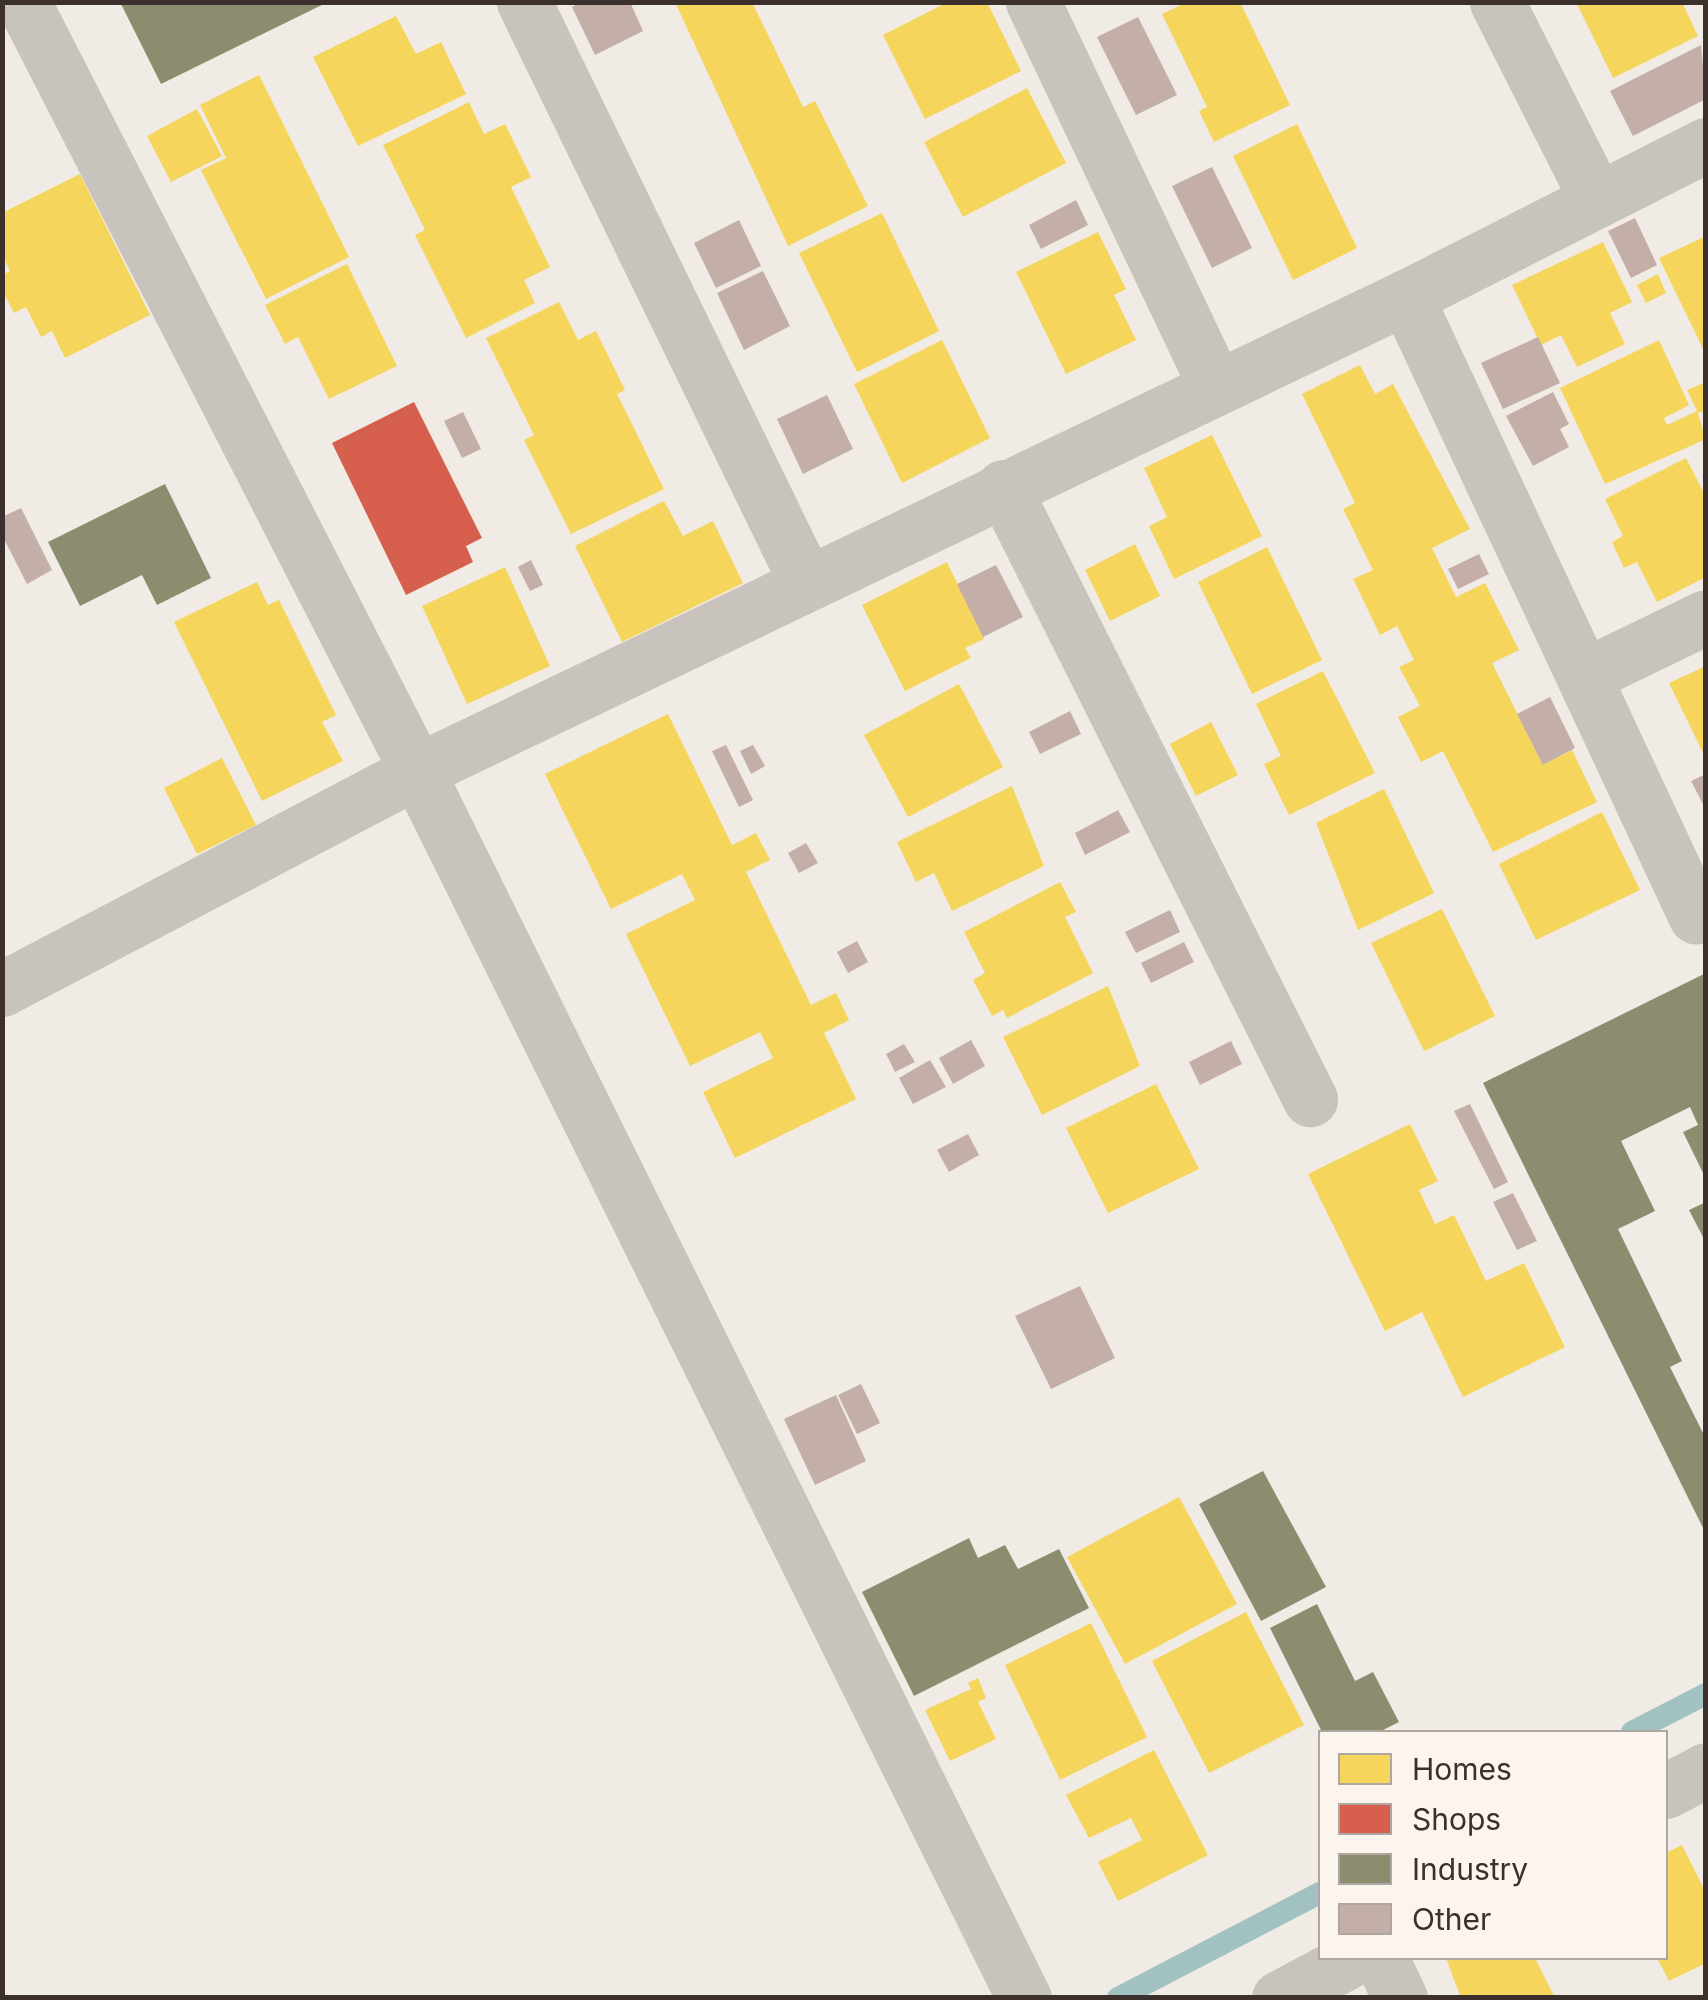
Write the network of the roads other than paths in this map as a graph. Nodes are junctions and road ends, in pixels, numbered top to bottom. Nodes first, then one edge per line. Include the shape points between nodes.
1 (23, 2) edge
2 (524, 2) edge
3 (1033, 2) edge
4 (1497, 2) edge
5 (1706, 145) edge
6 (1597, 200) junction
7 (1406, 296) junction
8 (1216, 386) junction
9 (1003, 487) junction
10 (806, 582) junction
11 (1706, 617) edge
12 (1586, 676) junction
13 (417, 771) junction
14 (1696, 917) dead end
15 (2, 989) edge
16 (1310, 1099) dead end
17 (1706, 1770) edge
18 (1668, 1790) edge
19 (1350, 1960) edge
20 (1383, 1960) edge
21 (1024, 1998) edge
22 (1279, 1998) edge
23 (1400, 1998) edge

1 - 13 street
2 - 10 street
3 - 8 street
4 - 6 street
5 - 6 street
6 - 7 street
7 - 8 street
7 - 12 street
8 - 9 street
9 - 10 street
9 - 16 street
10 - 13 street
11 - 12 street
12 - 14 street
13 - 15 street
13 - 21 street
17 - 18 street
19 - 22 street
20 - 23 street

